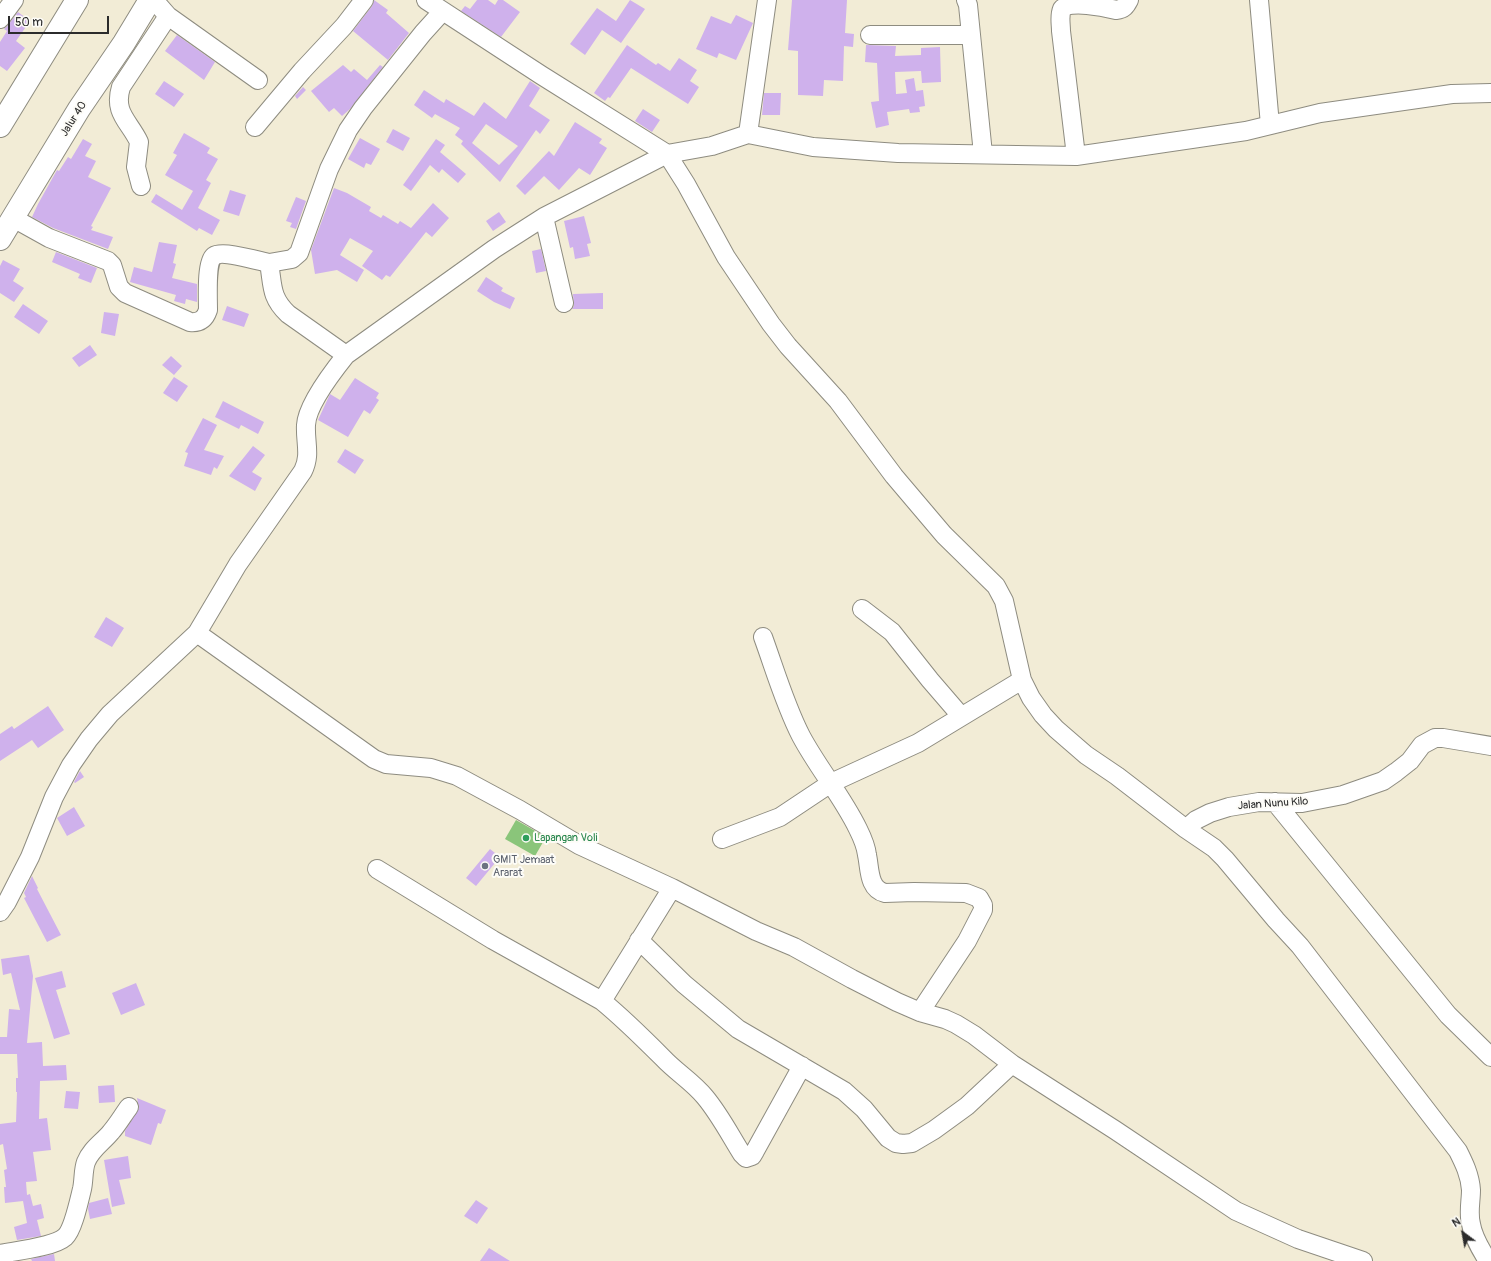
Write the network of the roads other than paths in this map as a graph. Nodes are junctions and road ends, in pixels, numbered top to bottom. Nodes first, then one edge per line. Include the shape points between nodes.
1 (14, 0) edge
2 (77, 0) edge
3 (150, 0) edge
4 (154, 0) edge
5 (364, 0) edge
6 (426, 0) edge
7 (767, 0) edge
8 (966, 0) edge
9 (1129, 0) edge
10 (1259, 0) edge
11 (442, 12) junction
12 (168, 16) junction
13 (0, 19) edge
14 (870, 35) dead end
15 (970, 35) junction
16 (258, 80) dead end
17 (1491, 93) edge
18 (1270, 125) junction
19 (0, 126) edge
20 (255, 127) dead end
21 (748, 134) junction
22 (667, 154) junction
23 (983, 154) junction
24 (1076, 156) junction
25 (141, 186) dead end
26 (544, 217) junction
27 (13, 218) junction
28 (0, 240) edge
29 (269, 263) junction
30 (564, 303) dead end
31 (346, 356) junction
32 (862, 609) dead end
33 (197, 633) junction
34 (763, 637) dead end
35 (1022, 680) junction
36 (961, 716) junction
37 (1491, 746) edge
38 (831, 783) junction
39 (1275, 802) junction
40 (1186, 829) junction
41 (722, 839) dead end
42 (377, 869) dead end
43 (672, 888) junction
44 (0, 912) edge
45 (639, 940) junction
46 (602, 1002) junction
47 (920, 1012) junction
48 (1491, 1057) edge
49 (1012, 1064) junction
50 (802, 1066) junction
51 (129, 1107) dead end
52 (0, 1254) edge
53 (1363, 1261) edge
54 (1488, 1261) edge

1 - 13 street
2 - 19 highway
3 - 27 highway, Jalur 40 via 79,109
4 - 12 street
5 - 20 street
6 - 11 street
7 - 21 street
8 - 15 street
9 - 24 street via 1120,10 1076,1 1067,4 1062,10 1061,31
10 - 18 street
11 - 22 street
11 - 29 street via 348,130 329,169 299,253 292,259
12 - 16 street
12 - 25 street via 121,87 118,98 120,113 139,142 136,167
14 - 15 street
15 - 23 street
17 - 18 street via 1452,94 1386,103 1320,113
18 - 24 street via 1246,131
21 - 22 street via 712,146
21 - 23 street via 813,146 898,153
22 - 26 street
22 - 35 street via 726,257 771,324 838,401 890,470 944,535 996,586 1004,601
23 - 24 street
26 - 30 street
26 - 31 street via 494,249
27 - 28 highway, Jalur 40
27 - 29 street via 49,238 105,259 112,264 117,282 125,293 190,322 198,322 206,316 209,265 215,255 226,254
29 - 31 street via 273,293 281,308
31 - 33 street via 327,378 308,415 308,455 304,471 238,564
32 - 36 street via 892,632
33 - 43 street via 374,759 386,764 431,768 456,776 579,845
33 - 44 street via 110,714 89,739 54,797 30,857
34 - 38 street via 789,710 812,755
35 - 36 street
35 - 40 street via 1035,704 1056,729 1086,755 1118,776
36 - 38 street via 918,743
37 - 39 street, Jalan Nunu Kilo via 1435,738 1422,745 1410,761 1382,780 1342,795 1302,803
38 - 41 street via 780,817
38 - 47 street via 858,829 867,855 872,882 878,890 885,893 966,893 982,903 983,910 967,941
39 - 40 street, Jalan Nunu Kilo via 1229,807 1196,820
39 - 48 street via 1444,1009
40 - 54 street via 1214,848 1225,859 1300,946 1458,1151 1469,1177 1471,1224
42 - 46 street via 493,940
43 - 45 street
43 - 47 street
45 - 46 street
45 - 50 street via 684,984 738,1029
46 - 50 street via 705,1096 746,1158 752,1156
47 - 49 street via 956,1024
49 - 50 street via 967,1106 934,1130 912,1143 903,1144 888,1138 864,1109 844,1091
49 - 53 street via 1236,1211 1298,1239
51 - 52 street via 111,1132 88,1156 75,1214 65,1237 40,1247

